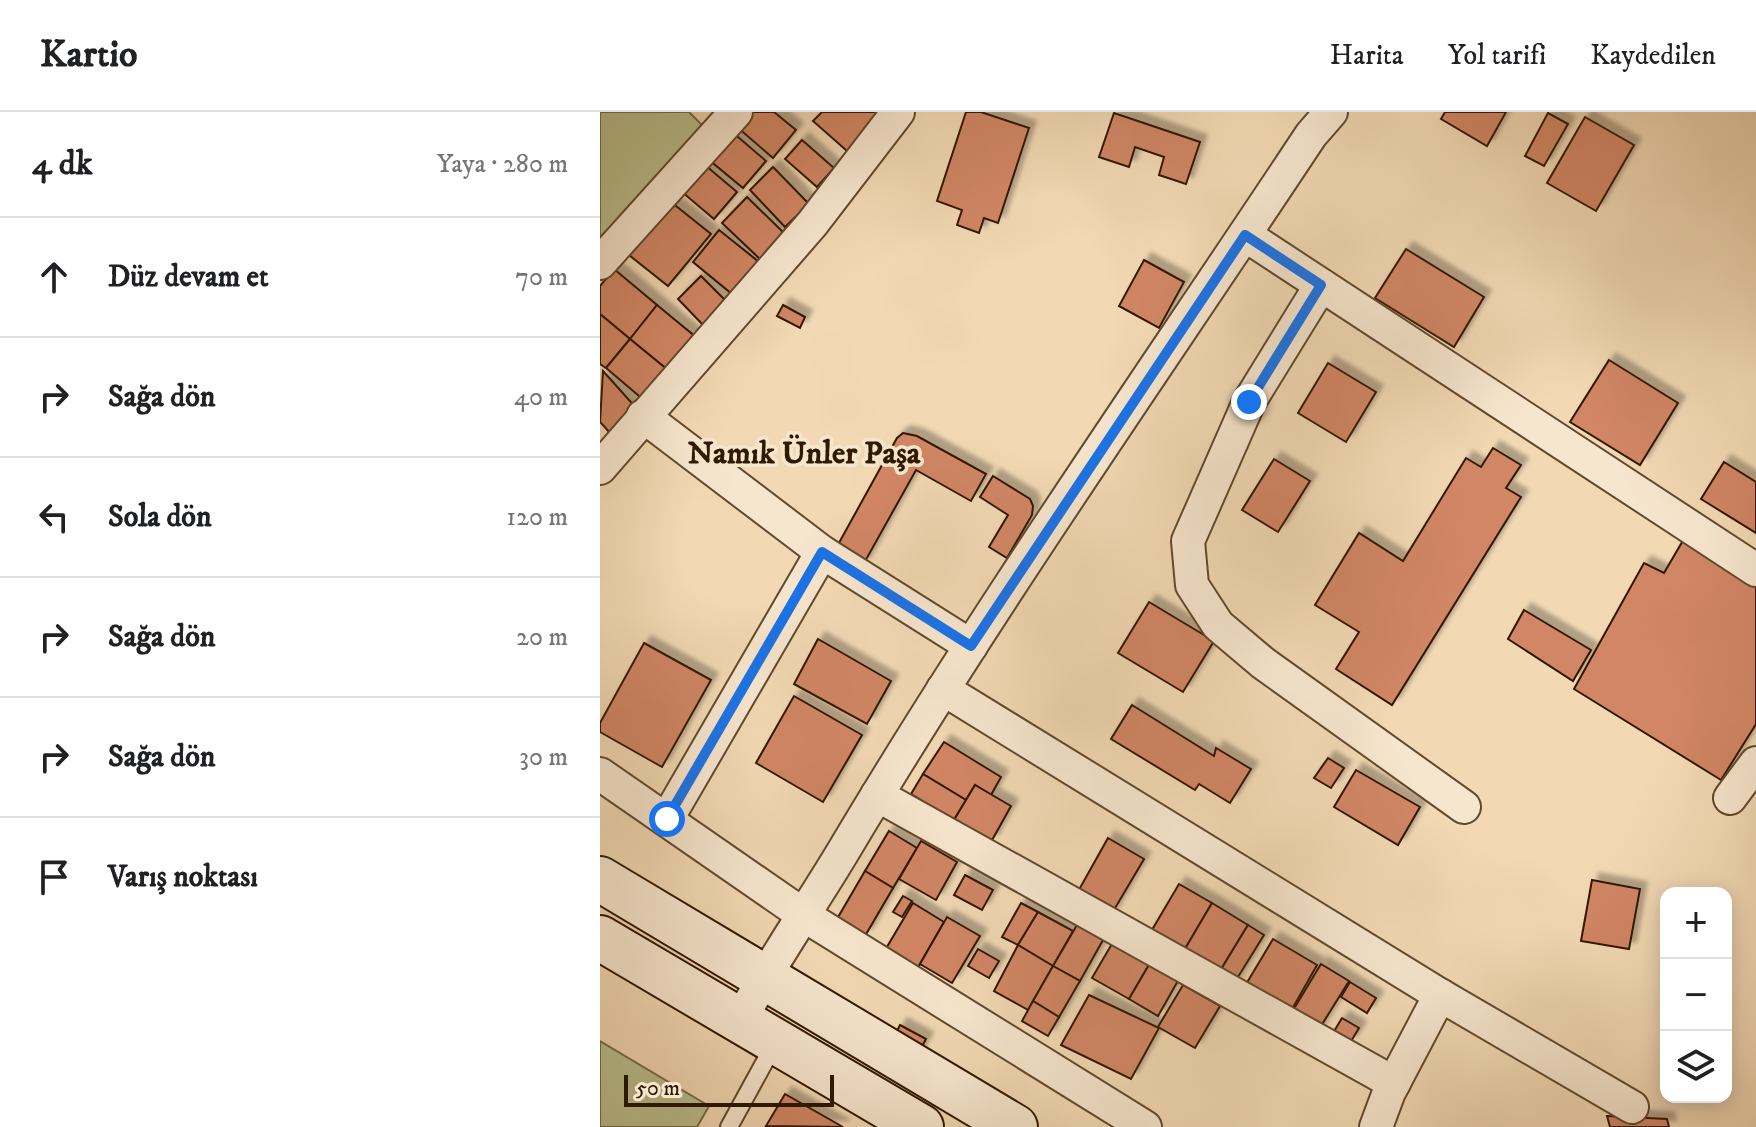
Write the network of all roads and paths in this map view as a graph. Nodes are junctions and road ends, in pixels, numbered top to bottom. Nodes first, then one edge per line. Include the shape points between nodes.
1 (736, 112) edge
2 (898, 112) edge
3 (1331, 112) edge
4 (1245, 235) junction
5 (600, 263) edge
6 (1321, 285) junction
7 (643, 416) junction
8 (600, 468) edge
9 (822, 552) junction
10 (1756, 570) edge
11 (971, 646) junction
12 (943, 689) junction
13 (1756, 763) edge
14 (600, 774) edge
15 (877, 795) junction
16 (1730, 798) dead end
17 (1464, 807) dead end
18 (667, 819) junction
19 (600, 879) edge
20 (805, 916) junction
21 (600, 938) edge
22 (763, 977) junction
23 (1440, 995) junction
24 (758, 1031) junction
25 (1394, 1083) junction
26 (1632, 1107) dead end
27 (729, 1127) edge
28 (921, 1127) edge
29 (1015, 1127) edge
30 (1145, 1127) edge
31 (1376, 1127) edge

1 - 5 street
2 - 7 street via 812,224
3 - 4 street
4 - 6 street
4 - 11 street
6 - 10 street
6 - 17 street via 1249,402 1188,541 1192,585 1218,625 1263,663
7 - 8 street
7 - 9 street
9 - 11 street
9 - 18 street
11 - 12 street
12 - 15 street
12 - 23 street
13 - 16 street
14 - 18 street
15 - 20 street
15 - 25 street
18 - 20 street
19 - 22 street
20 - 22 street
20 - 30 street
21 - 24 street
22 - 24 street
22 - 29 street
23 - 25 street
23 - 26 street
24 - 27 lane
24 - 28 street
25 - 31 street

